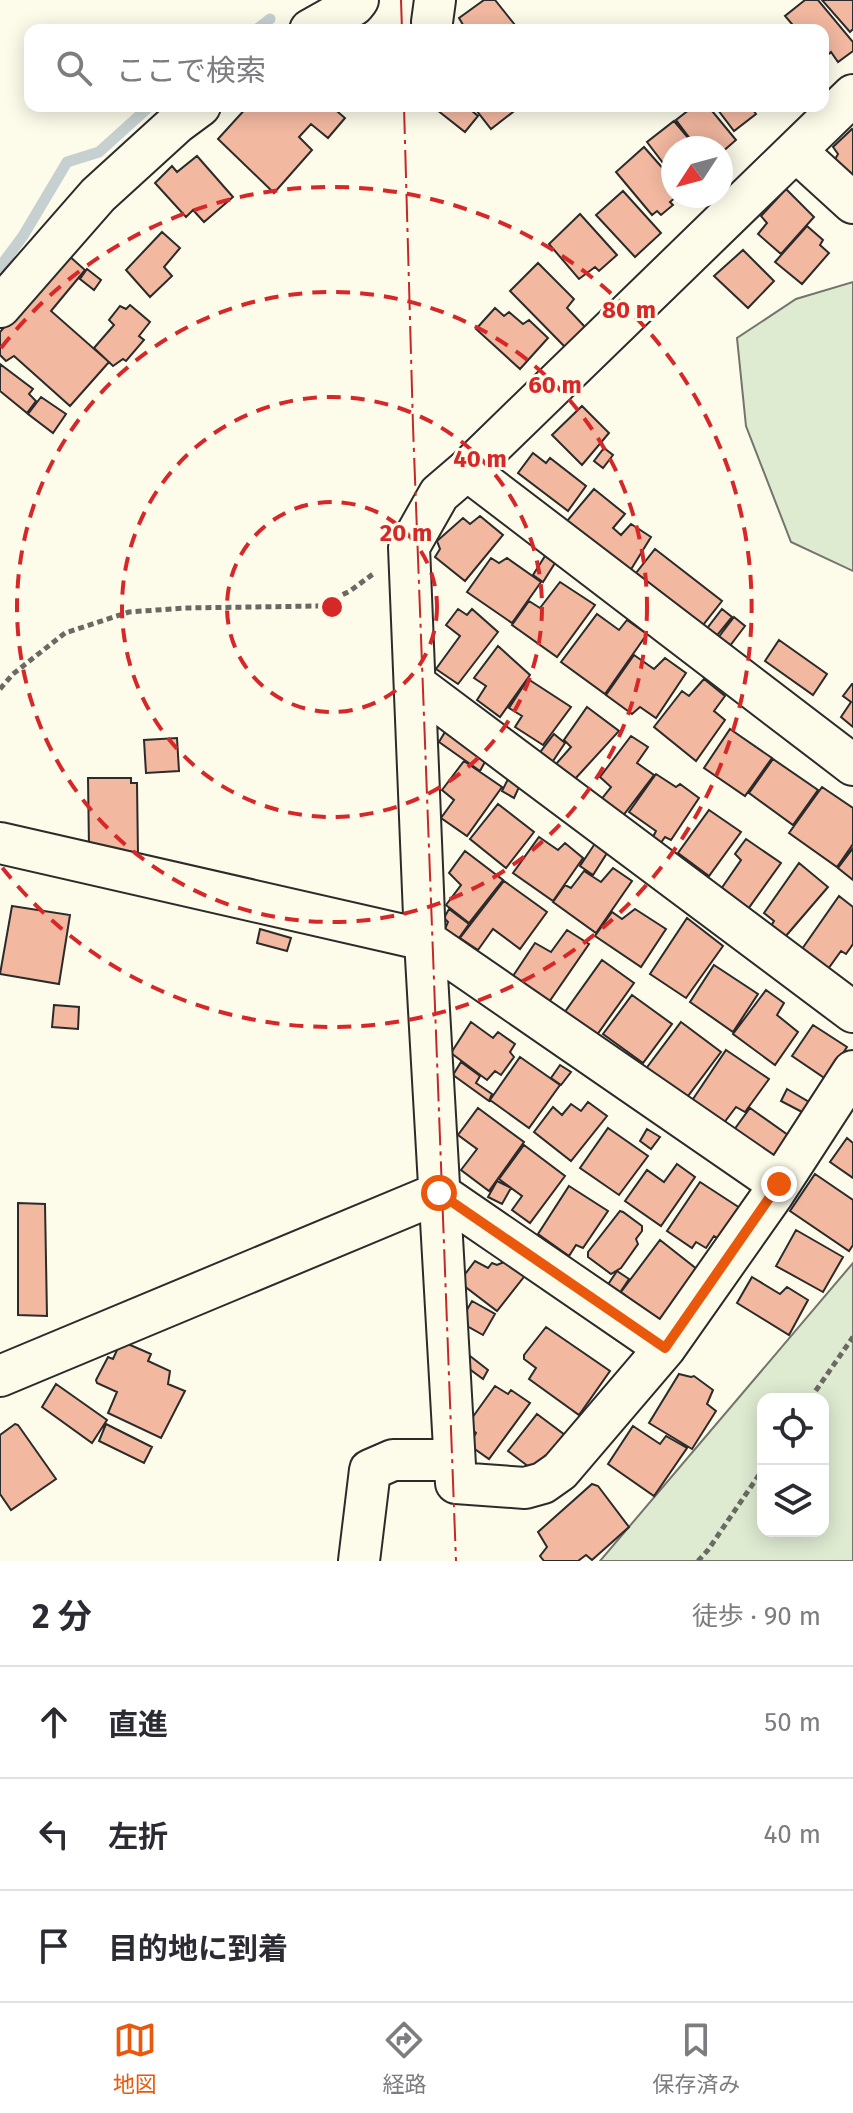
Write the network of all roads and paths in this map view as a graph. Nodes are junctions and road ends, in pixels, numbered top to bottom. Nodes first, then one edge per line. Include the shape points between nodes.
1 (358, 0) edge
2 (321, 24) edge
3 (853, 95) edge
4 (192, 112) edge
5 (797, 152) junction
6 (853, 203) edge
7 (0, 307) edge
8 (467, 470) junction
9 (409, 547) junction
10 (415, 684) junction
11 (0, 689) edge
12 (853, 765) edge
13 (0, 843) edge
14 (425, 940) junction
15 (853, 1012) edge
16 (853, 1071) edge
17 (779, 1184) junction
18 (439, 1193) junction
19 (853, 1337) edge
20 (665, 1348) junction
21 (0, 1376) edge
22 (814, 1393) edge
23 (454, 1460) junction
24 (757, 1478) edge
25 (359, 1561) edge
26 (698, 1561) edge

1 - 2 street
3 - 5 street
4 - 7 street via 98,195
5 - 6 street
5 - 8 street
8 - 9 street via 439,494
8 - 12 street
9 - 10 street
9 - 11 path via 350,591 319,606 129,612 65,633
10 - 14 street
10 - 15 street
13 - 14 street
14 - 17 street
14 - 18 street
16 - 17 street
17 - 20 street
18 - 20 street
18 - 21 street
18 - 23 street
19 - 22 path
20 - 23 street via 560,1471 543,1483 525,1488 456,1483
23 - 25 street via 393,1460 370,1470
24 - 26 path

